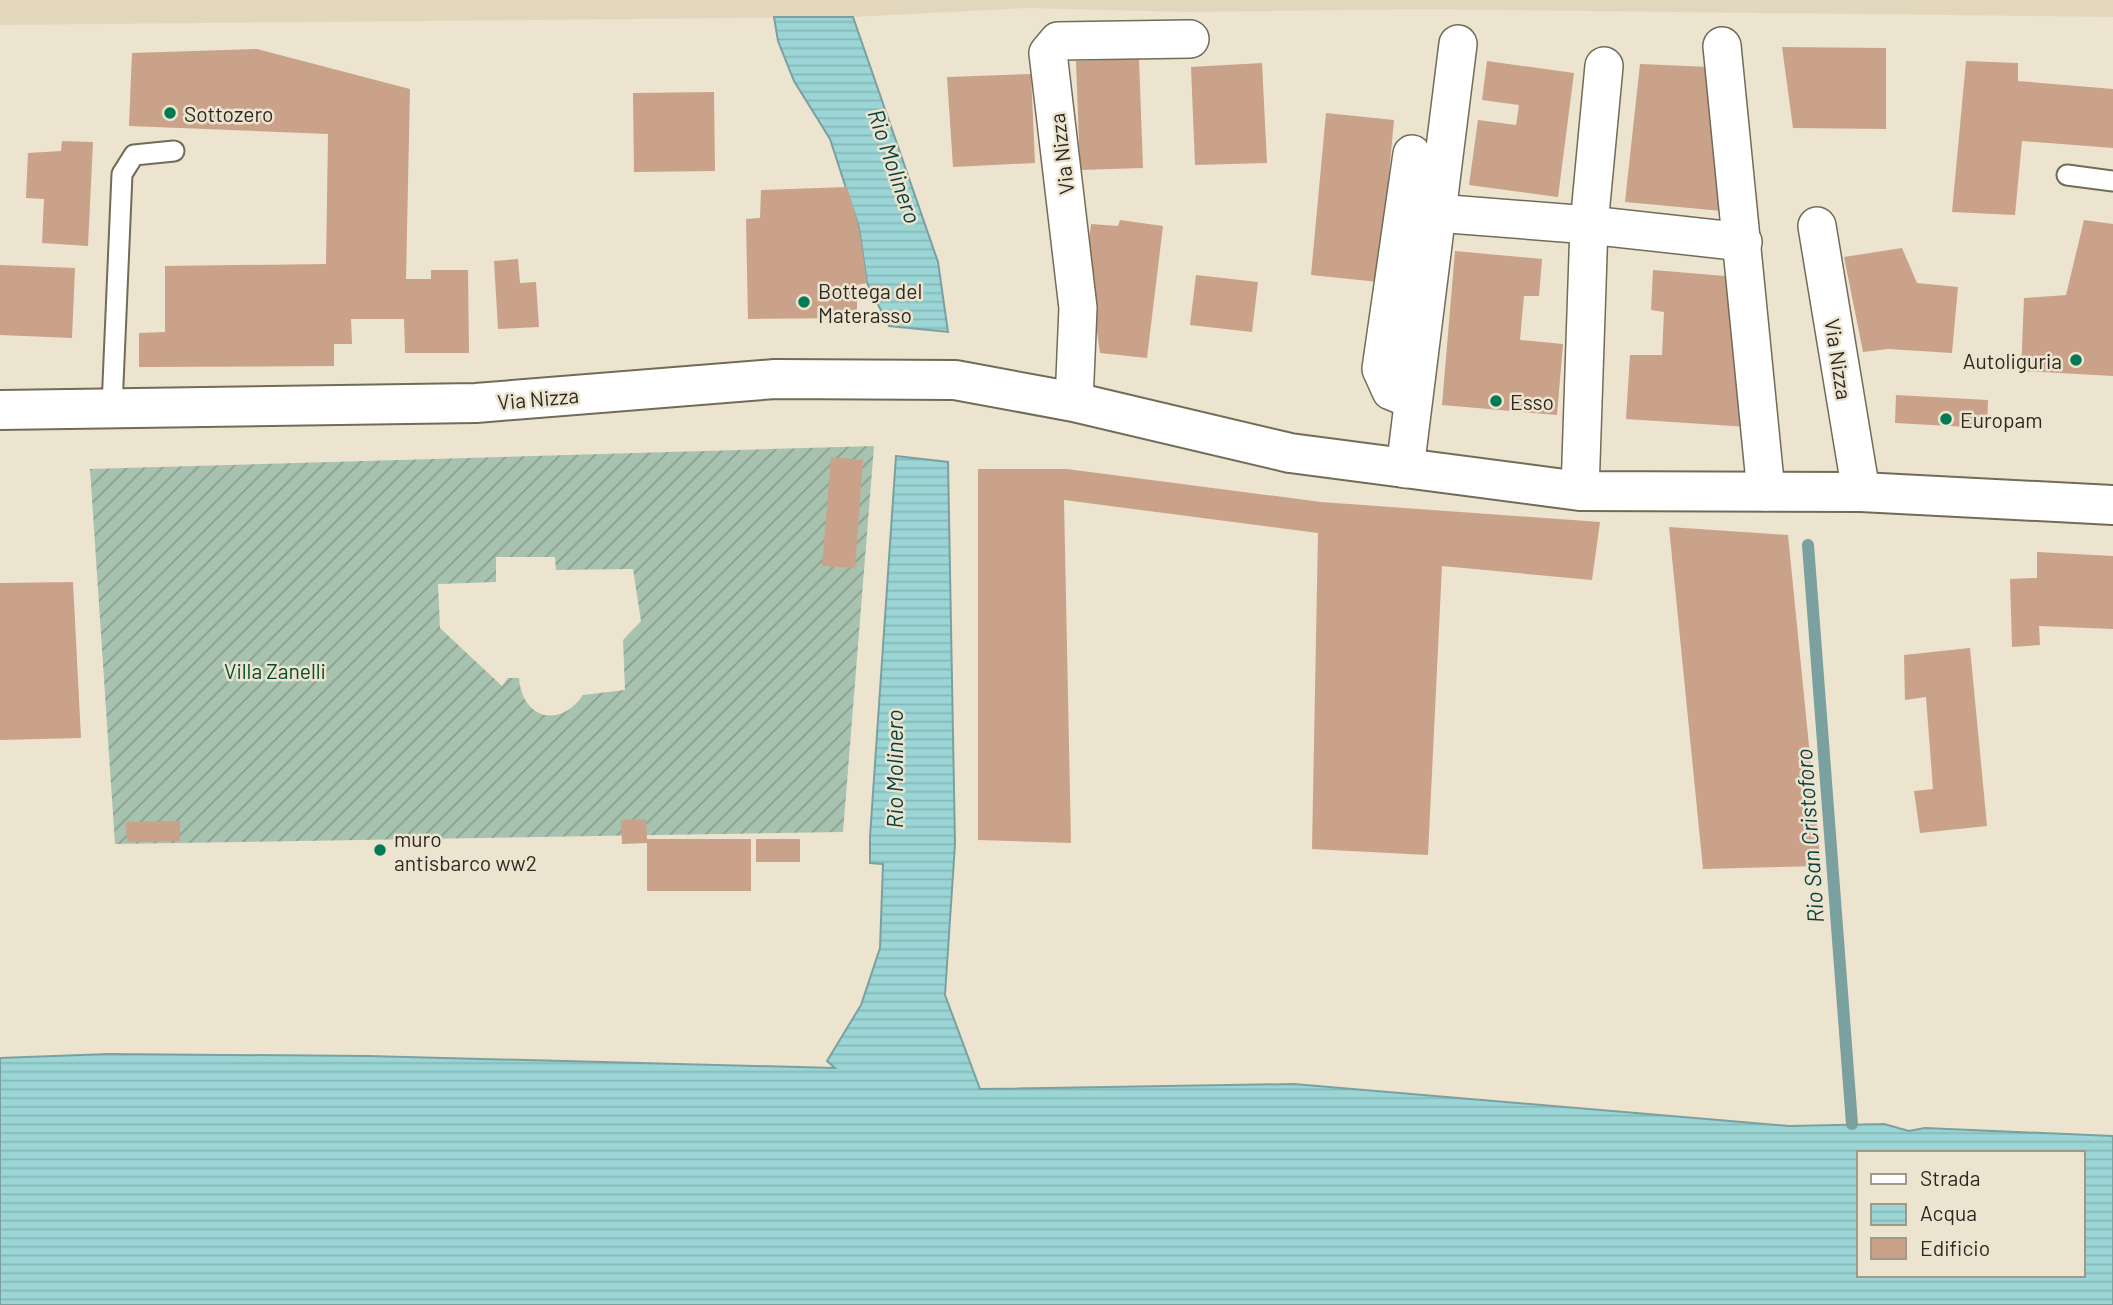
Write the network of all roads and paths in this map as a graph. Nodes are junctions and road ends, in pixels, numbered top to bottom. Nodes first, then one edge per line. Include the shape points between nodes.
1 (1189, 39) dead end
2 (1458, 44) dead end
3 (1722, 46) dead end
4 (1604, 66) dead end
5 (174, 151) dead end
6 (1412, 154) dead end
7 (2067, 175) dead end
8 (2113, 181) edge
9 (1436, 213) junction
10 (1589, 225) junction
11 (1817, 226) dead end
12 (1743, 242) junction
13 (1413, 400) junction
14 (1074, 402) junction
15 (112, 407) junction
16 (0, 410) edge
17 (1405, 469) junction
18 (1580, 491) junction
19 (1766, 492) junction
20 (1861, 492) junction
21 (2113, 505) edge

1 - 14 street, Via Nizza via 1058,41 1048,53 1078,308
2 - 9 street
3 - 12 street
4 - 10 street
5 - 15 lane via 134,155 121,174
6 - 13 street via 1381,369 1391,391
7 - 8 lane
9 - 10 street
9 - 13 street
10 - 12 street
10 - 18 street
11 - 20 street, Via Nizza
12 - 19 street
13 - 17 street
14 - 15 main road, Via Nizza via 964,381 894,378 775,379 476,403
14 - 17 main road, Via Nizza via 1290,453
15 - 16 main road, Via Nizza
17 - 18 main road, Via Nizza
18 - 19 main road, Via Nizza
19 - 20 main road, Via Nizza
20 - 21 main road, Via Nizza

